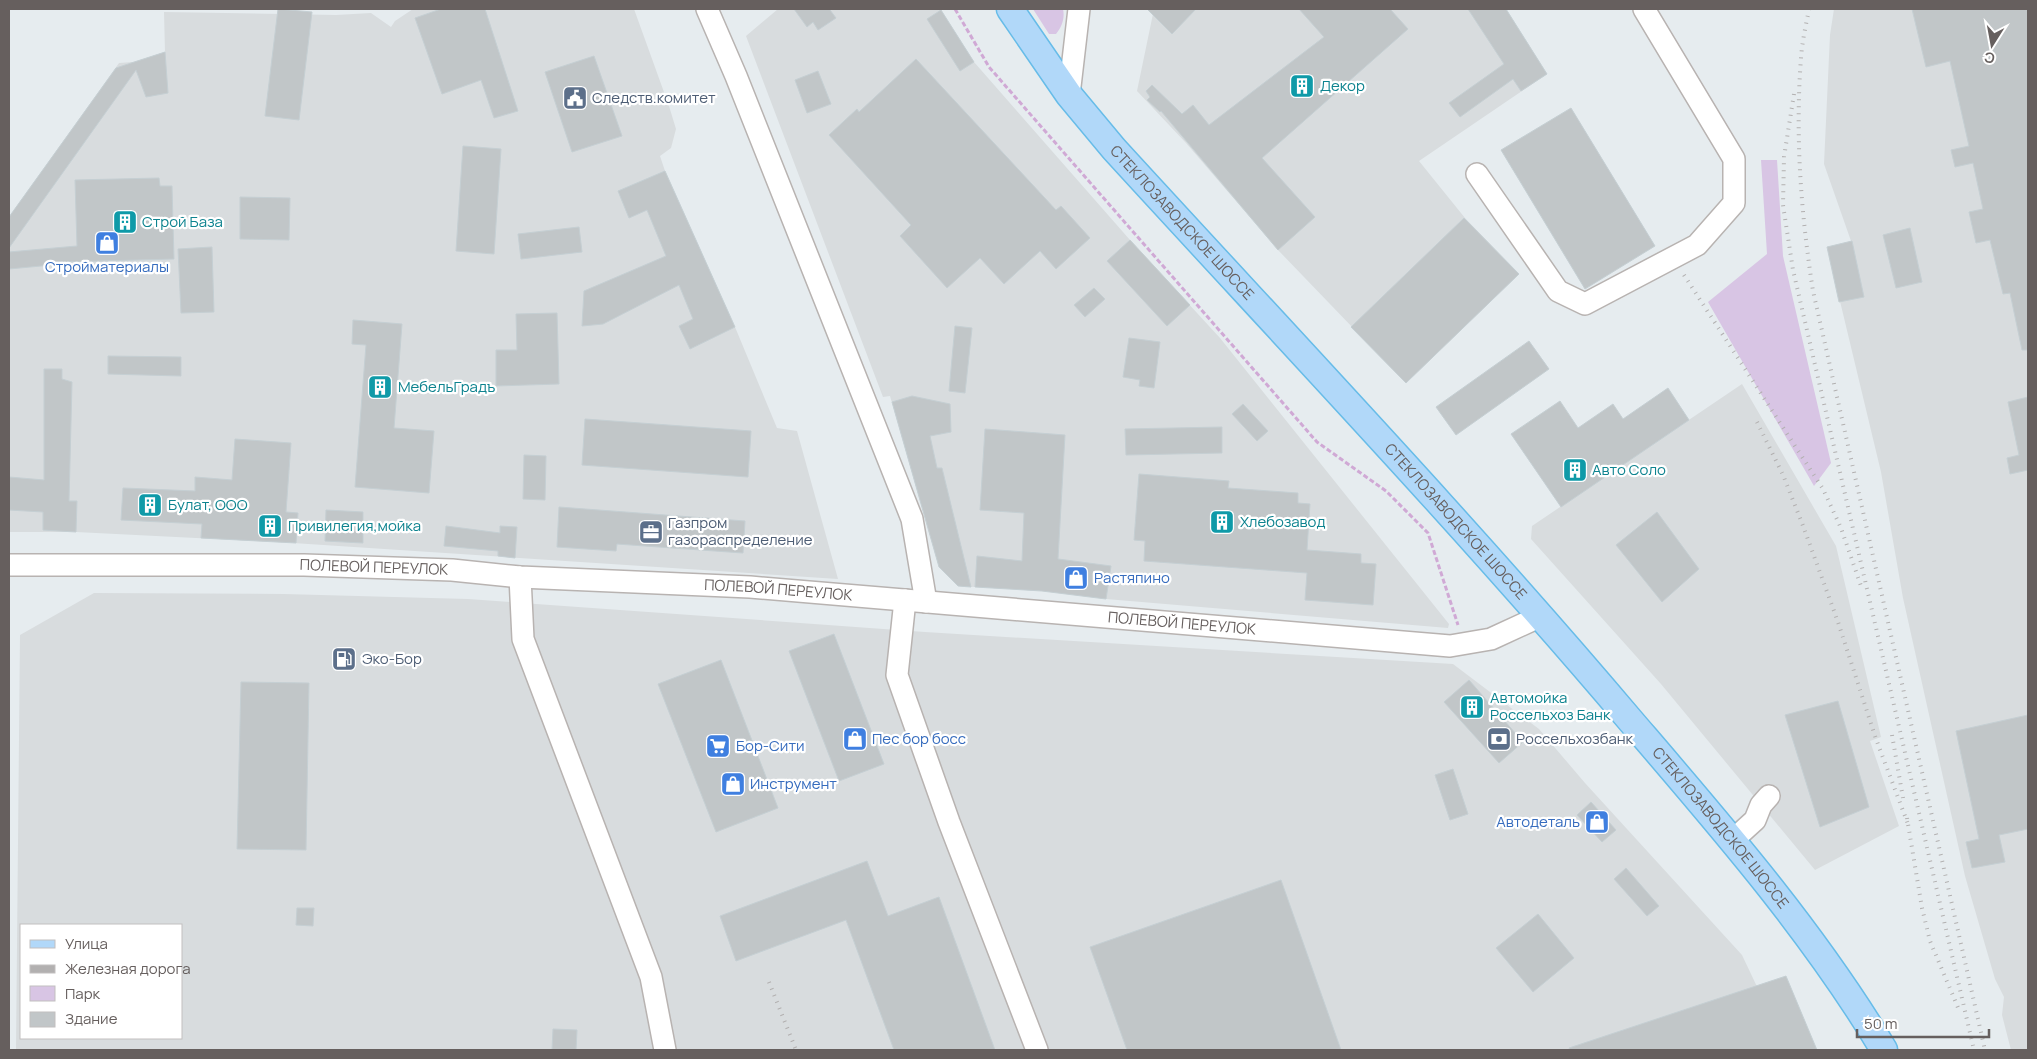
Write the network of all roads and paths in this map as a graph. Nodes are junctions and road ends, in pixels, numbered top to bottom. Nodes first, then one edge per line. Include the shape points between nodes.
1 (707, 9) edge
2 (955, 9) edge
3 (1010, 9) edge
4 (1079, 9) edge
5 (1644, 9) edge
6 (1069, 95) junction
7 (1477, 174) dead end
8 (9, 565) edge
9 (520, 576) junction
10 (916, 601) junction
11 (1541, 616) junction
12 (1464, 644) junction
13 (1769, 796) dead end
14 (1732, 840) junction
15 (665, 1050) edge
16 (1038, 1050) edge
17 (1884, 1050) edge

1 - 10 street via 912,519
2 - 12 path via 989,67 1317,442 1386,491 1428,533
3 - 6 main road, СТЕКЛОЗАВОДСКОЕ ШОССЕ
4 - 6 street
5 - 7 street via 1734,159 1734,203 1697,245 1585,304 1558,291
6 - 11 main road, СТЕКЛОЗАВОДСКОЕ ШОССЕ via 1114,149
8 - 9 street, ПОЛЕВОЙ ПЕРЕУЛОК via 304,565 452,570
9 - 10 street, ПОЛЕВОЙ ПЕРЕУЛОК via 750,587
9 - 15 street via 523,639 651,977
10 - 12 street, ПОЛЕВОЙ ПЕРЕУЛОК via 1450,646
10 - 16 street via 897,675 949,822
11 - 12 street, ПОЛЕВОЙ ПЕРЕУЛОК via 1491,639
11 - 14 main road, СТЕКЛОЗАВОДСКОЕ ШОССЕ
13 - 14 street via 1755,820
14 - 17 main road, СТЕКЛОЗАВОДСКОЕ ШОССЕ via 1816,946

